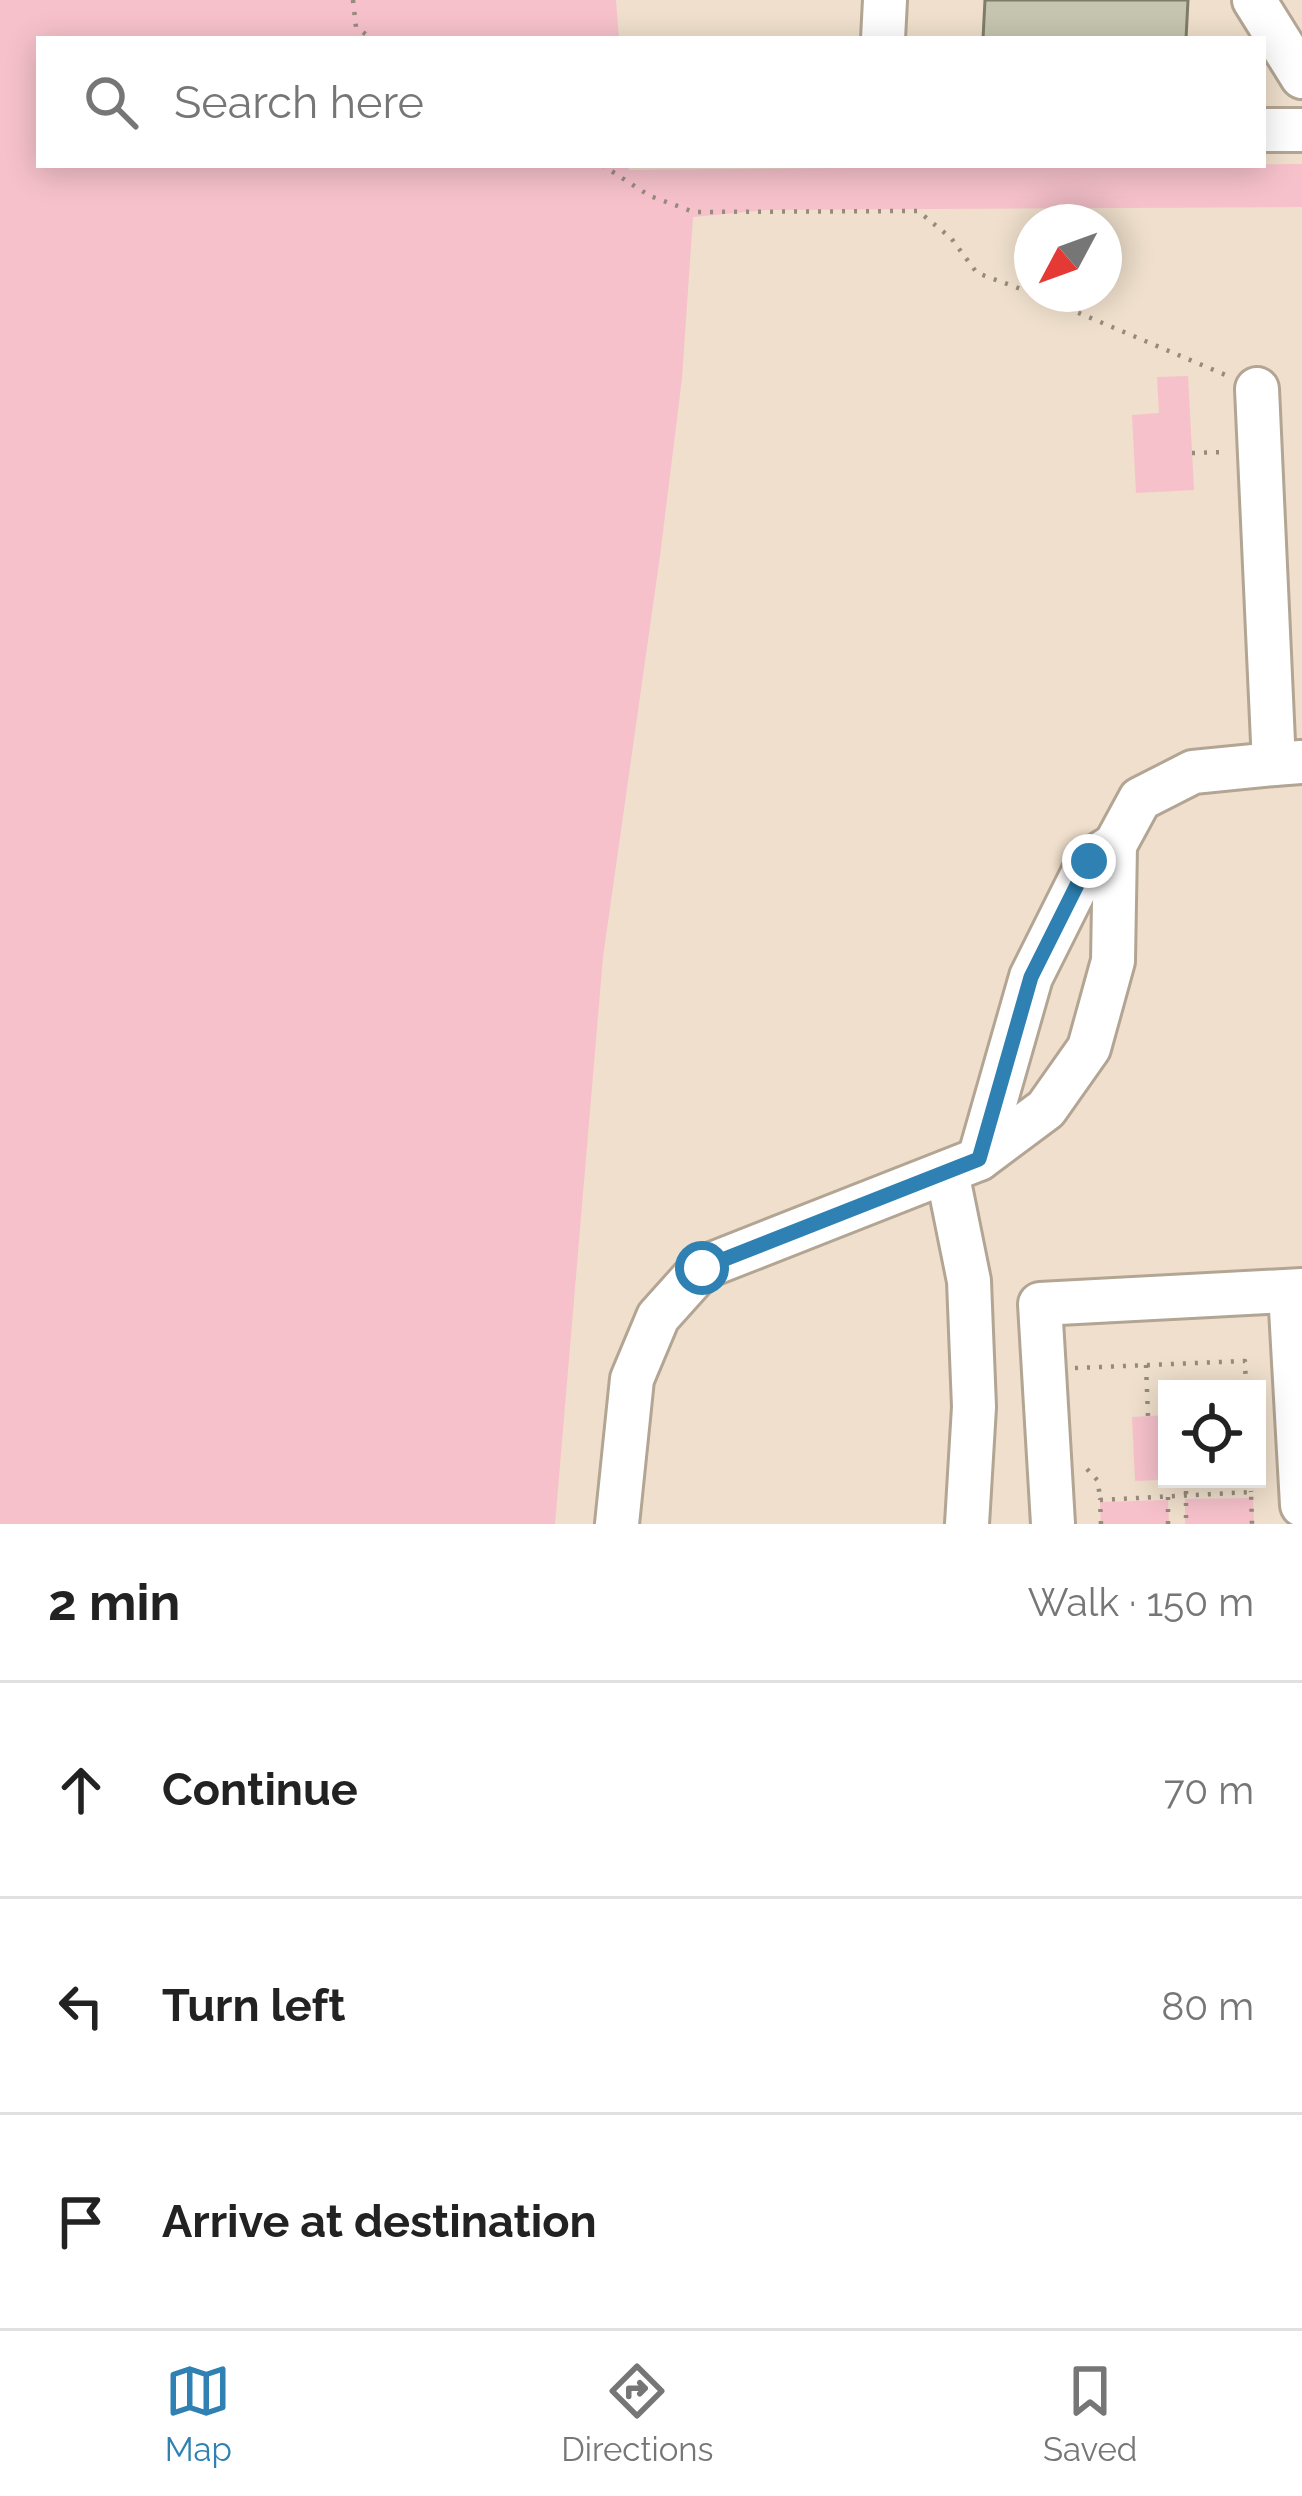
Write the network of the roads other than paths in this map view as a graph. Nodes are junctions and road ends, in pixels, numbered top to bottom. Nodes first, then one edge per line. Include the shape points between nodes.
1 (885, 0) edge
2 (1255, 0) edge
3 (883, 36) edge
4 (1302, 77) edge
5 (1266, 130) edge
6 (1302, 130) edge
7 (1257, 389) road end
8 (1288, 763) edge
9 (1115, 845) junction
10 (963, 1166) junction
11 (1296, 1291) edge
12 (1302, 1505) edge
13 (617, 1524) edge
14 (967, 1524) edge
15 (1053, 1524) edge

1 - 3 lane
2 - 4 lane
5 - 6 lane
7 - 8 lane
8 - 9 lane via 1193,772 1140,799
9 - 10 lane via 1089,861 1031,977
9 - 10 lane via 1113,961 1089,1048 1046,1109
10 - 13 lane via 702,1268 658,1317 632,1379
10 - 14 lane via 974,1408
11 - 12 lane
11 - 15 lane via 1040,1304

